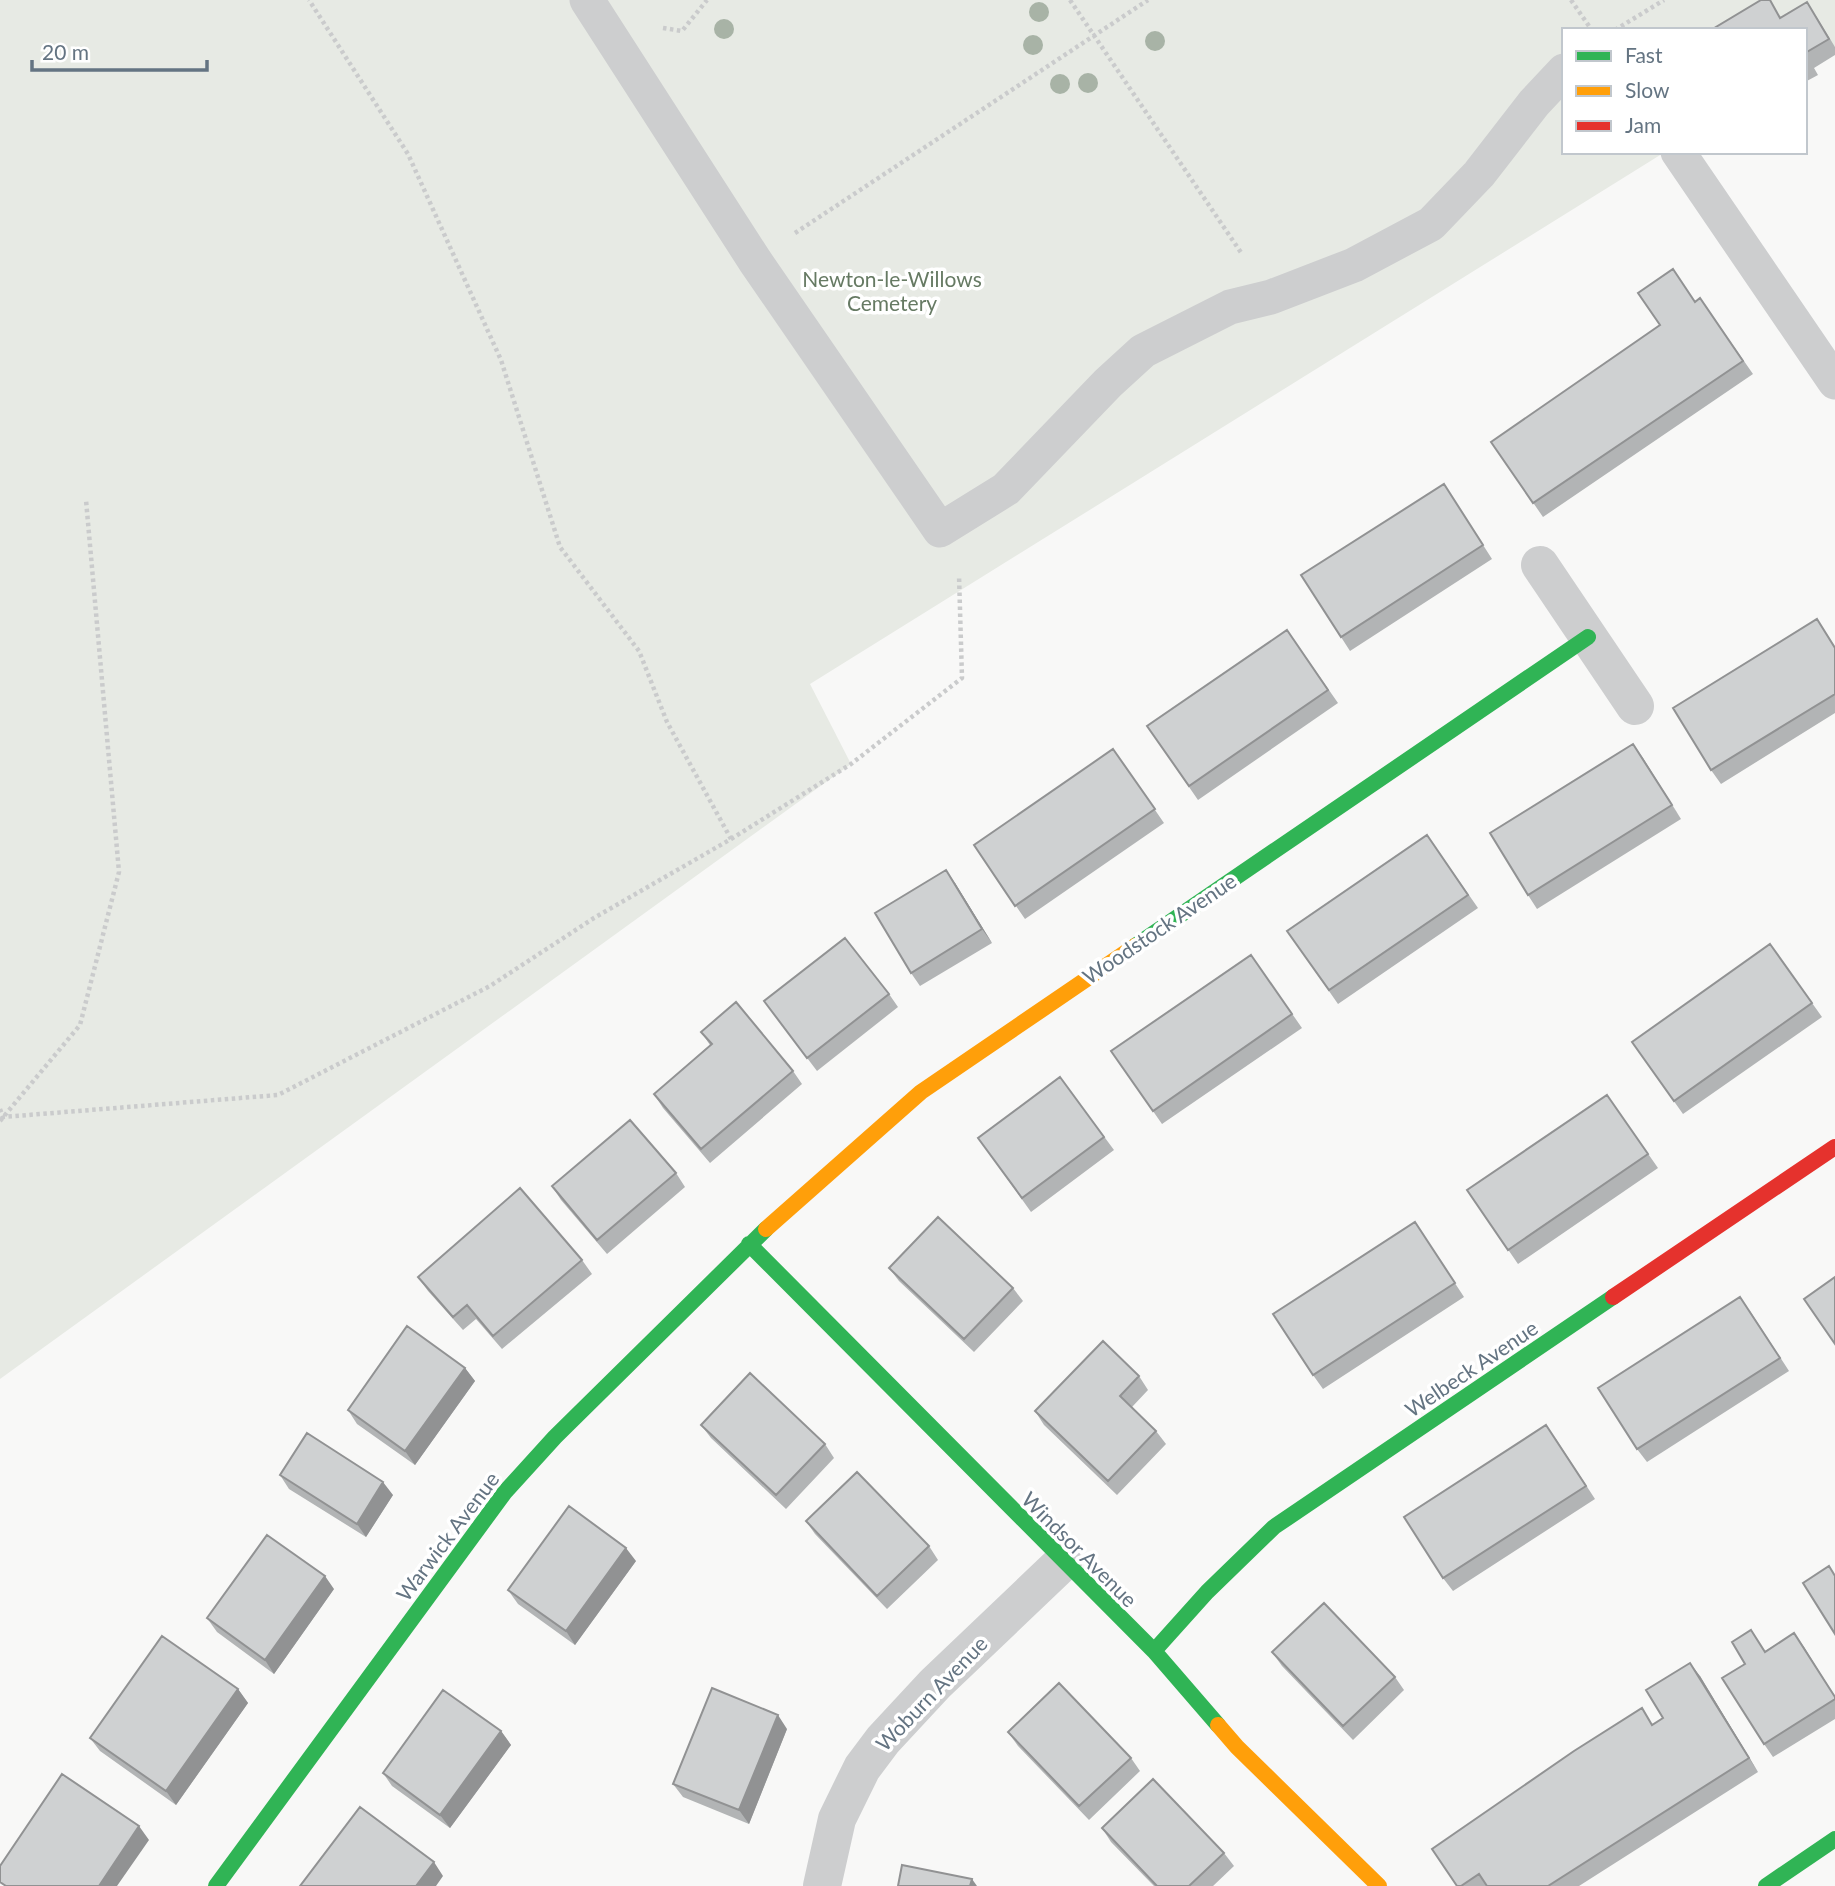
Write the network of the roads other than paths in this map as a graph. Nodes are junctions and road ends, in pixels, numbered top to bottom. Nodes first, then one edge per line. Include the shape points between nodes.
1 (587, 0) edge
2 (1562, 73) edge
3 (1679, 154) edge
4 (1835, 382) edge
5 (1540, 565) dead end
6 (1588, 637) junction
7 (1635, 706) dead end
8 (1835, 1147) edge
9 (749, 1244) junction
10 (1063, 1562) junction
11 (1154, 1651) junction
12 (1835, 1839) edge
13 (216, 1886) edge
14 (822, 1886) edge
15 (1379, 1886) edge
16 (1766, 1886) edge

1 - 2 lane via 755,261 940,530 1006,489 1143,351 1230,307 1271,297 1353,265 1431,224
3 - 4 lane
5 - 6 street
6 - 7 street
6 - 9 street, Woodstock Avenue via 921,1091
8 - 11 street, Welbeck Avenue via 1274,1527
9 - 10 street, Windsor Avenue
9 - 13 street, Warwick Avenue via 505,1492
10 - 11 street, Windsor Avenue
10 - 14 street, Woburn Avenue via 935,1684 862,1768 838,1819
11 - 15 street, Windsor Avenue via 1237,1747
12 - 16 street

